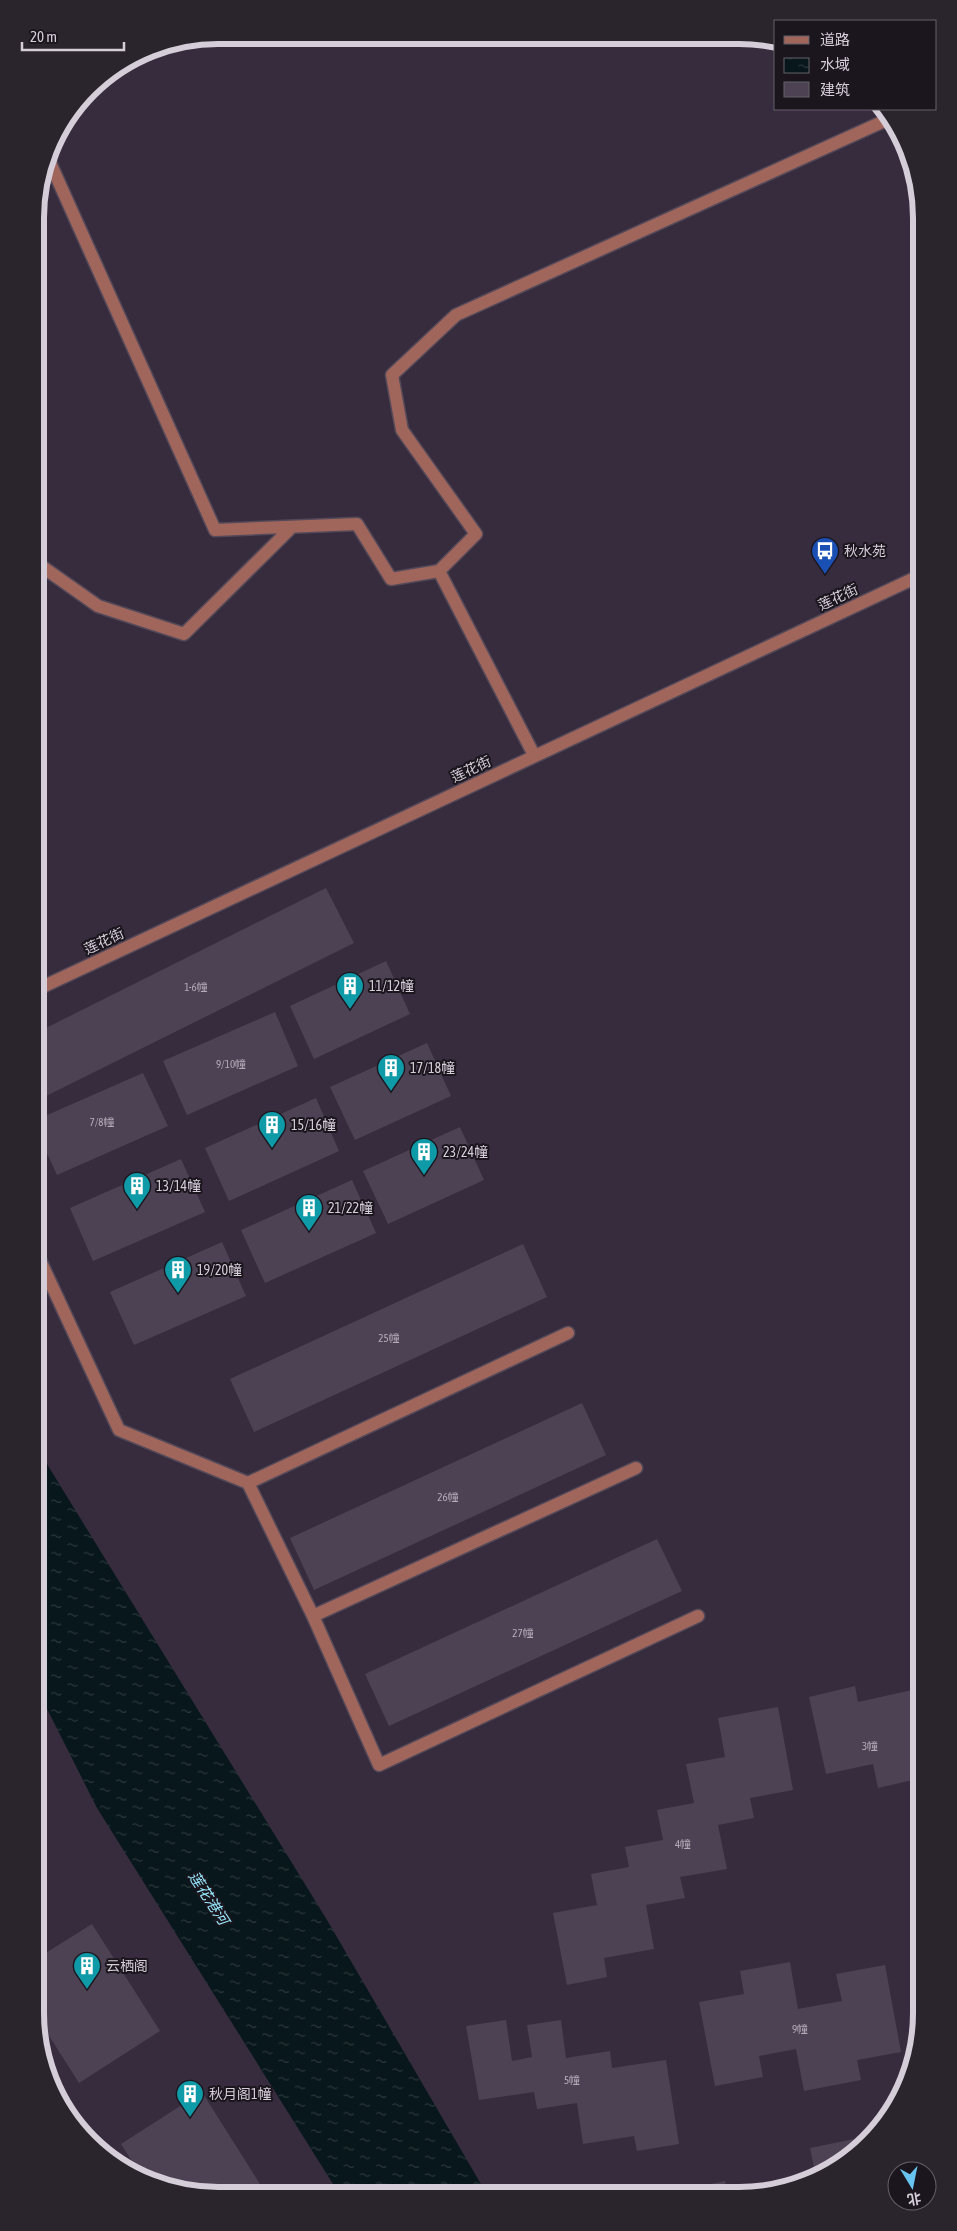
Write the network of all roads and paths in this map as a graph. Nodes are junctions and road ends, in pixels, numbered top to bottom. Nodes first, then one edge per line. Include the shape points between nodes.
1 (883, 121) edge
2 (52, 167) edge
3 (292, 527) junction
4 (44, 569) edge
5 (440, 571) junction
6 (913, 579) edge
7 (534, 755) junction
8 (44, 986) edge
9 (44, 1269) edge
10 (568, 1333) dead end
11 (636, 1468) dead end
12 (248, 1483) junction
13 (313, 1616) junction
14 (698, 1616) dead end

1 - 5 street via 456,315 392,376 402,430 476,534
2 - 3 street via 215,530
3 - 4 street via 184,634 98,606
3 - 5 street via 357,524 391,579
5 - 7 street
6 - 7 street, 莲花街
7 - 8 street, 莲花街
9 - 12 street via 119,1430
10 - 12 street
11 - 13 street
12 - 13 street
13 - 14 street via 379,1765

